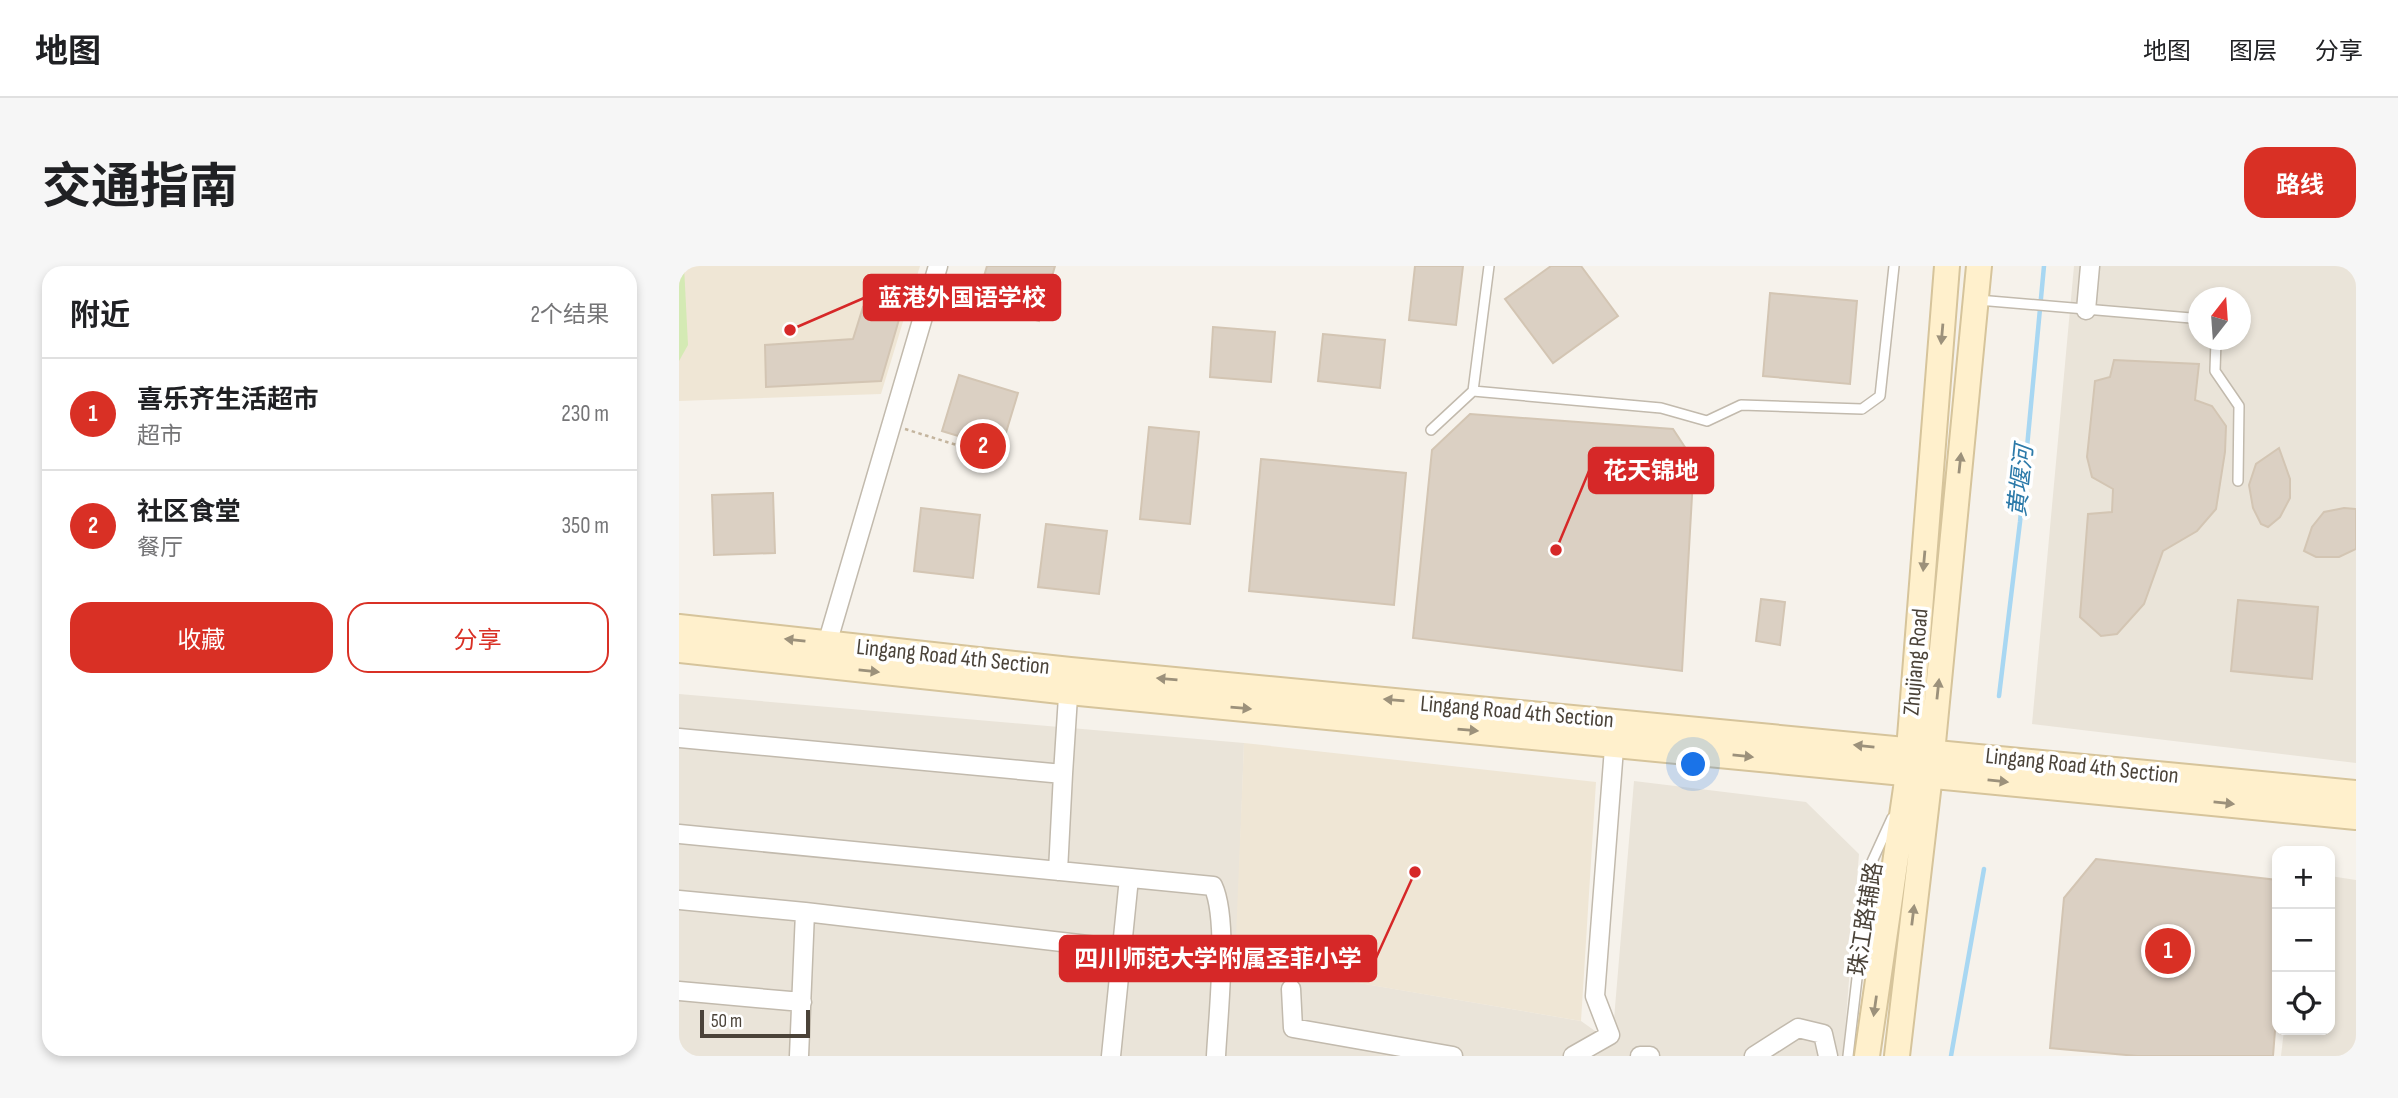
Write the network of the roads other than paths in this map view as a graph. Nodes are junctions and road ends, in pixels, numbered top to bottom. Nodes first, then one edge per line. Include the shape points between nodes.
1 (938, 266) edge
2 (1489, 266) edge
3 (1894, 266) edge
4 (1948, 266) edge
5 (1979, 266) edge
6 (2090, 266) edge
7 (1976, 300) junction
8 (2086, 310) junction
9 (2188, 318) edge
10 (2216, 350) edge
11 (1473, 391) junction
12 (1431, 430) dead end
13 (2238, 481) dead end
14 (679, 627) edge
15 (827, 643) junction
16 (679, 650) edge
17 (1069, 681) junction
18 (1615, 732) junction
19 (679, 738) edge
20 (1917, 767) junction
21 (1063, 774) junction
22 (2356, 793) edge
23 (2356, 817) edge
24 (679, 834) edge
25 (1058, 871) junction
26 (1129, 878) junction
27 (679, 900) edge
28 (805, 912) junction
29 (1122, 949) junction
30 (1291, 989) dead end
31 (679, 991) edge
32 (802, 1002) junction
33 (799, 1056) edge
34 (1111, 1056) edge
35 (1216, 1056) edge
36 (1454, 1056) edge
37 (1573, 1056) edge
38 (1640, 1056) edge
39 (1650, 1056) edge
40 (1754, 1056) edge
41 (1828, 1056) edge
42 (1848, 1056) edge
43 (1867, 1056) edge
44 (1897, 1056) edge

1 - 15 street
2 - 11 lane
3 - 11 lane via 1880,396 1862,409 1741,405 1707,421 1661,408
4 -> 20 main road, Zhujiang Road
5 - 7 main road, Zhujiang Road
6 - 8 street
7 - 8 lane
20 -> 7 main road, Zhujiang Road
8 - 9 lane
10 - 13 lane via 2215,371 2239,406
11 - 12 lane
15 -> 14 main road, Lingang Road 4th Section
15 - 17 main road, Lingang Road 4th Section
16 -> 17 main road, Lingang Road 4th Section
17 - 18 main road, Lingang Road 4th Section
17 - 21 street
18 - 20 main road, Lingang Road 4th Section
18 - 37 street via 1595,996 1610,1035
19 - 21 street
20 - 22 main road, Lingang Road 4th Section
20 -> 23 main road, Lingang Road 4th Section
20 - 42 lane, 珠江路辅路 via 1870,866
20 -> 43 main road, Zhujiang Road
44 -> 20 main road, Zhujiang Road
21 - 25 street
24 - 25 street
25 - 26 street
26 - 29 street
26 - 35 street via 1213,886 1218,896
27 - 28 street
28 - 29 street
28 - 32 street
29 - 34 street
30 - 36 street via 1293,1028
31 - 32 street
32 - 33 street
38 - 39 street
40 - 41 street via 1798,1028 1823,1034

